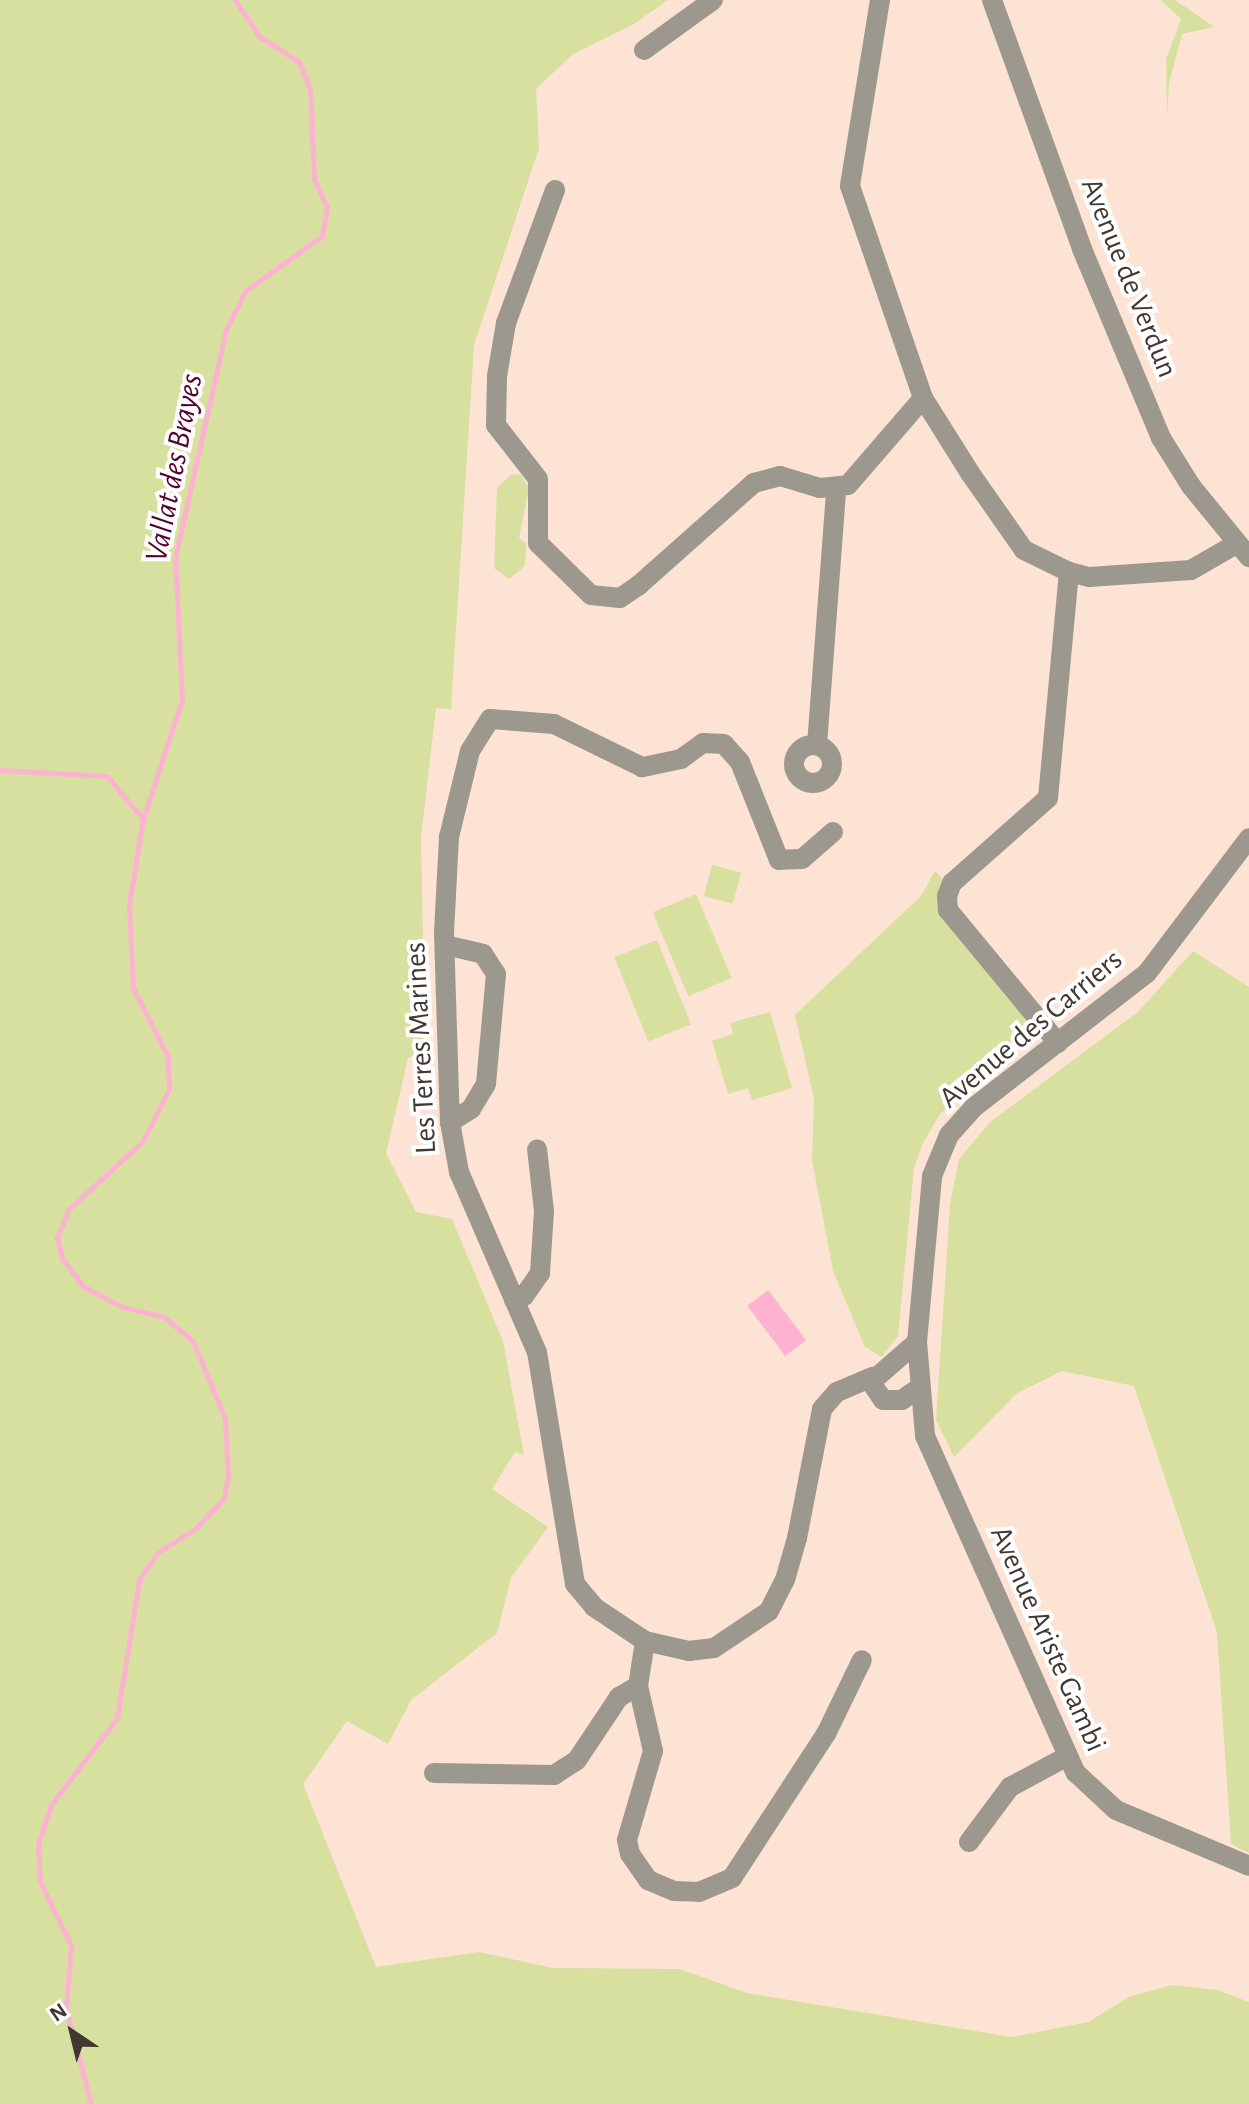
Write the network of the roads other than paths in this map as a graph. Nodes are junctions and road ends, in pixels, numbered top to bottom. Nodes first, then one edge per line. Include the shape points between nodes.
1 (713, 0) edge
2 (880, 0) edge
3 (992, 0) edge
4 (644, 50) dead end
5 (555, 190) dead end
6 (923, 398) junction
7 (836, 490) junction
8 (1243, 550) edge
9 (1069, 572) junction
10 (817, 745) dead end
11 (833, 832) dead end
12 (1249, 838) edge
13 (445, 945) junction
14 (1058, 1043) junction
15 (450, 1122) junction
16 (537, 1149) dead end
17 (514, 1300) junction
18 (917, 1342) junction
19 (895, 1365) junction
20 (873, 1377) junction
21 (919, 1383) junction
22 (883, 1400) junction
23 (819, 1432) junction
24 (645, 1641) junction
25 (862, 1660) dead end
26 (638, 1686) junction
27 (1066, 1757) junction
28 (434, 1773) dead end
29 (969, 1842) dead end
30 (1249, 1866) edge

1 - 4 street
2 - 6 street via 850,186
3 - 8 street, Avenue de Verdun via 1082,249 1161,438
5 - 7 street via 506,323 496,425 538,479 538,543 548,558 591,595 620,598 754,483 780,476
6 - 7 street via 857,478
6 - 9 street via 1014,539 1039,560
7 - 10 street
8 - 9 street via 1191,570 1089,577
9 - 14 street via 1048,798 952,883 947,896 948,910
11 - 13 street, Les Terres Marines via 802,859 779,860 740,762 724,744 703,743 681,759 642,767 554,724 490,719 470,751 449,837
12 - 14 street, Avenue des Carriers via 1147,973
13 - 15 street, Les Terres Marines
13 - 15 street via 483,954 496,974 486,1084 471,1109
14 - 18 street, Avenue des Carriers via 973,1108 940,1150 932,1176
15 - 17 street, Les Terres Marines via 459,1172
16 - 17 street via 544,1211 540,1273 524,1296
17 - 24 street, Les Terres Marines via 545,1380 577,1591
18 - 19 street
18 - 21 street, Avenue des Carriers
19 - 20 street
19 - 21 street via 909,1366
20 - 22 street via 873,1389
20 - 23 street, Les Terres Marines via 827,1400
21 - 22 street via 902,1400
21 - 27 street, Avenue Ariste Gambi via 925,1436
22 - 23 street, Les Terres Marines via 869,1395 843,1403
23 - 24 street, Les Terres Marines via 785,1580 769,1611 714,1648 689,1651
24 - 26 street
25 - 26 street via 826,1734 732,1878 699,1892 674,1891 648,1880 630,1854 627,1840 653,1751
26 - 28 street via 619,1697 577,1760 554,1775
27 - 29 street via 1010,1787
27 - 30 street, Avenue Ariste Gambi via 1089,1791 1116,1810

